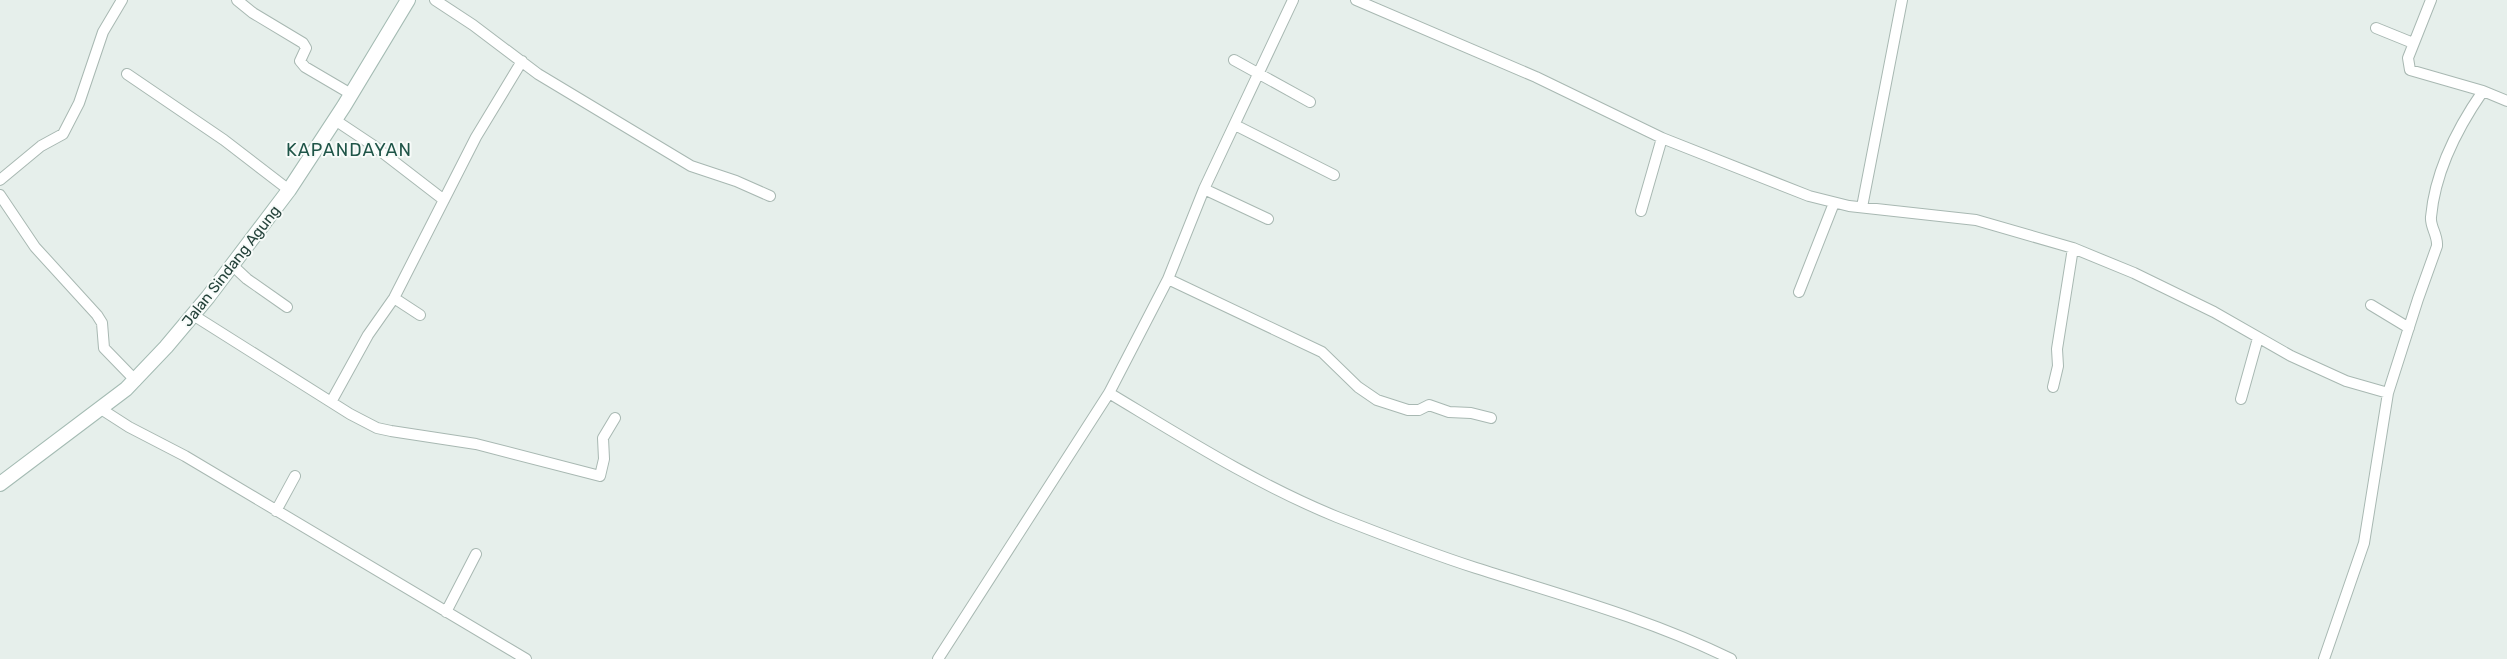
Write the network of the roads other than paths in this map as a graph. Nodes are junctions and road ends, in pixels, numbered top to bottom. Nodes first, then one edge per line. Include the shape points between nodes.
1 (122, 0) edge
2 (237, 0) edge
3 (408, 0) edge
4 (435, 0) edge
5 (1293, 0) edge
6 (1356, 0) edge
7 (1902, 0) edge
8 (2431, 0) edge
9 (2376, 28) dead end
10 (2413, 43) junction
11 (1234, 60) dead end
12 (522, 61) junction
13 (127, 74) dead end
14 (1258, 74) junction
15 (2483, 92) junction
16 (351, 94) junction
17 (2507, 101) edge
18 (1310, 102) dead end
19 (335, 120) junction
20 (1235, 125) junction
21 (1662, 138) junction
22 (1334, 175) dead end
23 (0, 180) edge
24 (1204, 188) junction
25 (289, 190) junction
26 (0, 195) edge
27 (770, 196) dead end
28 (444, 200) junction
29 (1834, 203) junction
30 (1862, 207) junction
31 (1640, 211) dead end
32 (1268, 219) dead end
33 (2073, 248) junction
34 (232, 265) junction
35 (1168, 279) junction
36 (1799, 292) dead end
37 (394, 298) junction
38 (2371, 305) dead end
39 (287, 307) dead end
40 (193, 315) junction
41 (420, 315) dead end
42 (2409, 328) junction
43 (2258, 338) junction
44 (136, 380) junction
45 (2053, 387) dead end
46 (1109, 393) junction
47 (2388, 393) junction
48 (2241, 399) dead end
49 (331, 402) junction
50 (101, 409) junction
51 (615, 418) dead end
52 (1491, 418) dead end
53 (295, 476) dead end
54 (0, 484) edge
55 (276, 511) junction
56 (476, 554) dead end
57 (446, 612) junction
58 (526, 659) edge
59 (938, 659) edge
60 (1731, 659) edge
61 (2324, 659) edge

1 - 23 street via 103,32 79,103 63,134 40,146
2 - 16 street via 303,43 306,48 300,62
3 - 16 main road, Jalan Sindang Agung
4 - 12 street
5 - 14 street
6 - 21 street via 1536,77
7 - 30 street
8 - 10 street
9 - 10 street
10 - 15 street via 2408,58 2410,70
11 - 14 street
12 - 27 street via 538,74 691,166
12 - 28 street via 476,136
13 - 25 street via 224,140
14 - 18 street
14 - 20 street
15 - 17 street
15 - 42 street via 2452,143 2441,176 2431,218 2438,238 2437,246
16 - 19 main road, Jalan Sindang Agung
19 - 25 main road, Jalan Sindang Agung
19 - 28 street
20 - 22 street
20 - 24 street
21 - 29 street via 1787,188
21 - 31 street
24 - 32 street
24 - 35 street
25 - 34 main road, Jalan Sindang Agung
26 - 44 street via 36,247 102,323 104,348
28 - 37 street
29 - 30 street
29 - 36 street
30 - 33 street via 1976,220
33 - 43 street via 2134,273 2214,312
33 - 45 street
34 - 39 street via 247,280
34 - 40 main road, Jalan Sindang Agung
35 - 46 street
35 - 52 street via 1322,352 1358,387 1388,405 1408,410 1419,410 1429,405 1449,412
37 - 41 street
37 - 49 street via 368,336
38 - 42 street
40 - 44 main road, Jalan Sindang Agung
40 - 49 street
42 - 47 street
43 - 47 street via 2346,381
43 - 48 street
44 - 50 main road, Jalan Sindang Agung
46 - 59 street
46 - 60 street via 1245,475 1338,517 1663,630
47 - 61 street via 2364,543
49 - 51 street via 377,428 476,444 600,476 604,459 603,438
50 - 54 main road, Jalan Sindang Agung
50 - 55 street
53 - 55 street
55 - 57 street
56 - 57 street
57 - 58 street

